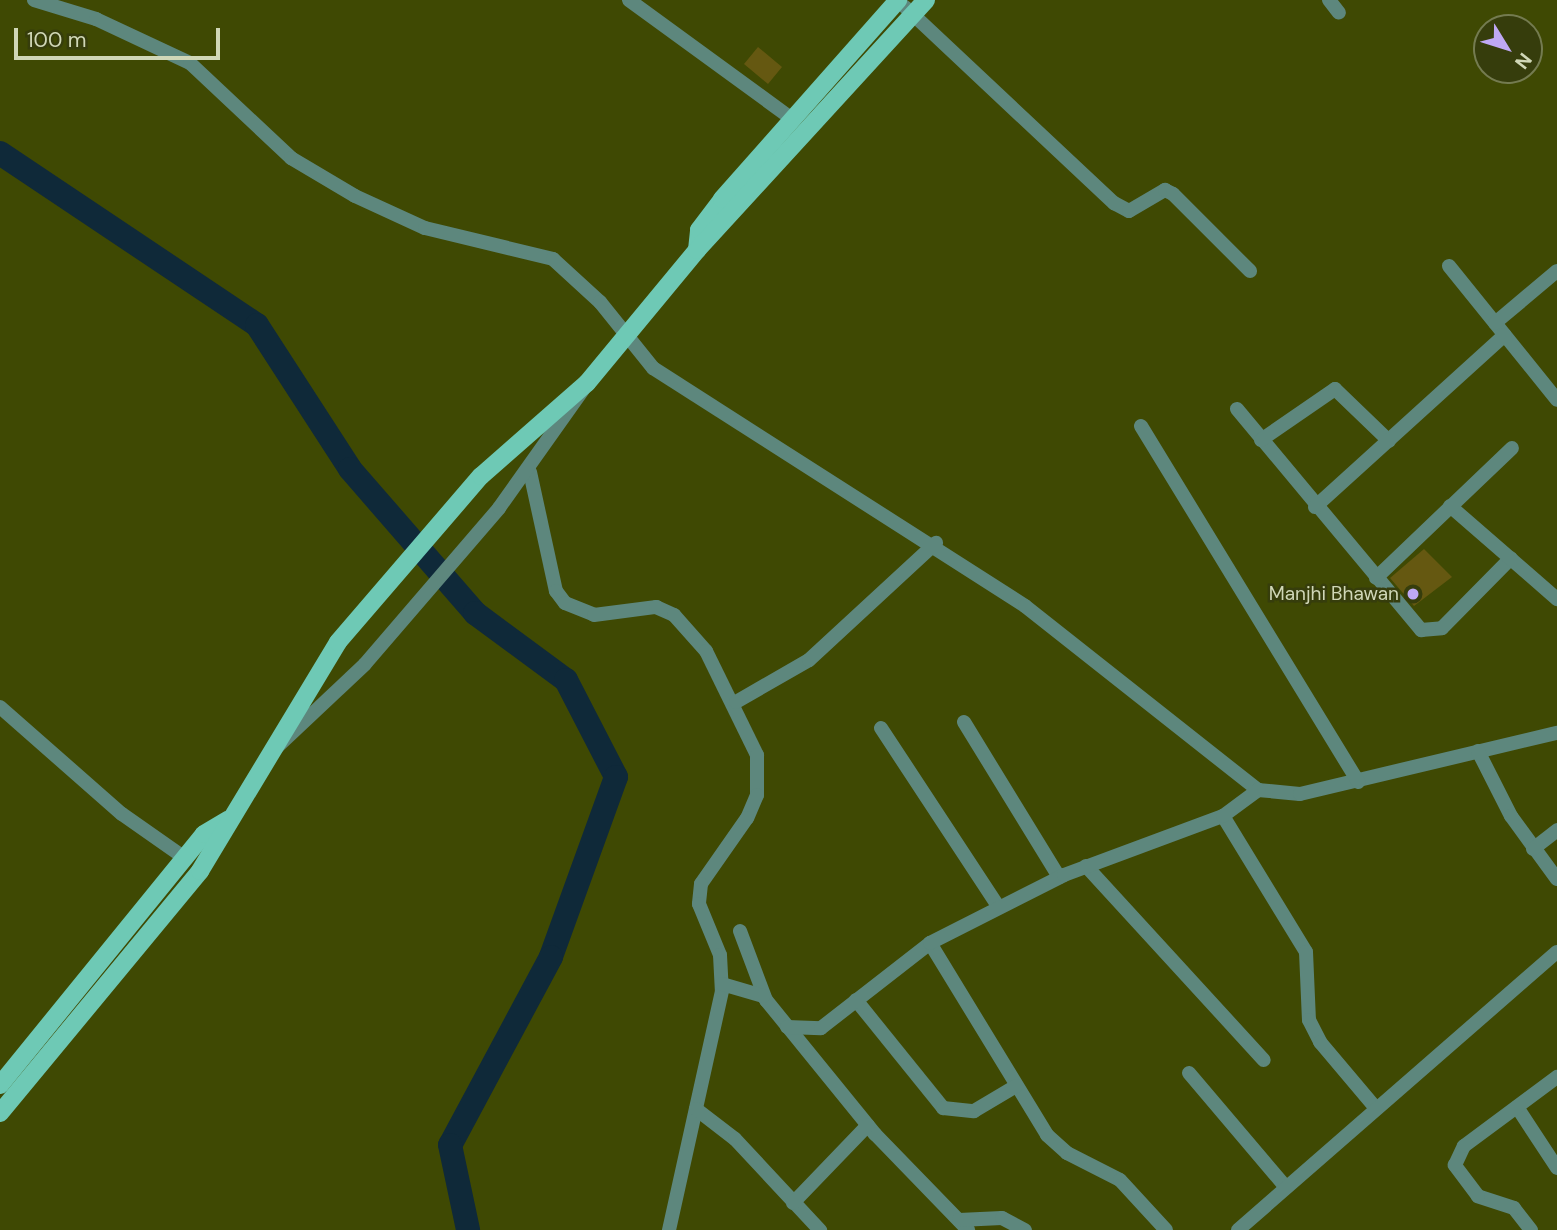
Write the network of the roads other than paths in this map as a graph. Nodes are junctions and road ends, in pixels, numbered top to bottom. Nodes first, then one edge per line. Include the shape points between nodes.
1 (34, 0) edge
2 (629, 0) edge
3 (926, 0) edge
4 (1329, 0) edge
5 (898, 1) edge
6 (1339, 13) dead end
7 (912, 14) junction
8 (791, 118) junction
9 (696, 250) junction
10 (1448, 266) dead end
11 (1250, 271) dead end
12 (1557, 271) edge
13 (1495, 323) junction
14 (1505, 335) junction
15 (626, 341) junction
16 (587, 383) junction
17 (1557, 400) edge
18 (1237, 409) dead end
19 (1141, 426) dead end
20 (1261, 440) junction
21 (1389, 441) junction
22 (1512, 448) dead end
23 (530, 471) junction
24 (1450, 506) junction
25 (1315, 507) junction
26 (936, 544) junction
27 (1511, 558) junction
28 (1376, 578) junction
29 (1557, 599) edge
30 (736, 702) junction
31 (0, 707) edge
32 (964, 722) dead end
33 (881, 728) dead end
34 (1555, 738) edge
35 (1478, 751) junction
36 (264, 758) junction
37 (1358, 782) junction
38 (1258, 790) junction
39 (1223, 816) junction
40 (227, 820) junction
41 (1557, 830) edge
42 (1534, 849) junction
43 (186, 859) junction
44 (1086, 866) junction
45 (1059, 877) junction
46 (1557, 879) edge
47 (998, 906) junction
48 (740, 931) dead end
49 (930, 943) junction
50 (1557, 952) edge
51 (722, 984) junction
52 (763, 996) junction
53 (856, 1000) junction
54 (787, 1027) junction
55 (1264, 1060) dead end
56 (1189, 1073) dead end
57 (1557, 1077) edge
58 (0, 1085) edge
59 (1016, 1086) junction
60 (1376, 1107) junction
61 (1517, 1107) junction
62 (695, 1109) junction
63 (0, 1113) edge
64 (868, 1125) junction
65 (1557, 1168) edge
66 (1285, 1186) junction
67 (793, 1203) junction
68 (963, 1225) edge
69 (670, 1230) edge
70 (820, 1230) edge
71 (1025, 1230) edge
72 (1166, 1230) edge
73 (1238, 1230) edge
74 (1531, 1230) edge

1 - 15 street via 96,19 190,63 291,158 355,196 425,228 553,259 600,302
2 - 8 street
3 - 7 main road
4 - 6 street
5 - 7 street
5 - 8 main road
7 - 9 main road via 736,212
7 - 11 street via 1114,203 1129,211 1164,190 1173,194
8 - 9 main road via 699,230
9 - 15 main road
10 - 13 street
12 - 13 street
13 - 14 street
14 - 17 street
14 - 21 street
15 - 16 main road
15 - 26 street via 653,368
16 - 23 street
16 - 36 main road via 481,476 338,642
18 - 20 street
19 - 37 street
20 - 21 street via 1335,389
20 - 25 street
21 - 25 street
22 - 24 street
23 - 30 street via 556,591 565,603 594,615 656,607 674,615 706,650
23 - 36 street via 365,664
24 - 27 street
24 - 28 street
25 - 28 street
26 - 30 street via 809,660
26 - 38 street
27 - 28 street via 1434,634 1421,630
27 - 29 street
30 - 51 street via 757,755 757,795 701,884 699,904 720,955
31 - 43 street via 122,814
32 - 45 street
33 - 47 street
34 - 35 street
35 - 37 street
35 - 42 street
36 - 40 main road
37 - 38 street via 1300,794
38 - 39 street
39 - 44 street
39 - 60 street via 1306,952 1309,1020 1320,1042
40 - 43 main road via 204,834
40 - 63 main road via 200,871
41 - 42 street
42 - 46 street
43 - 58 main road
44 - 45 street
44 - 55 street
45 - 47 street
47 - 49 street
48 - 52 street
49 - 53 street
49 - 59 street
50 - 60 street
51 - 52 street
51 - 62 street
52 - 54 street
53 - 54 street via 821,1028
53 - 59 street via 943,1108 974,1111
54 - 64 street
56 - 66 street
57 - 61 street
59 - 72 street via 1047,1135 1067,1153 1120,1180
60 - 66 street
61 - 65 street
61 - 74 street via 1464,1146 1455,1164 1478,1196 1514,1208
62 - 67 street via 720,1125
62 - 69 street
64 - 67 street
64 - 68 street
66 - 73 street
67 - 70 street
68 - 71 street via 1002,1218

